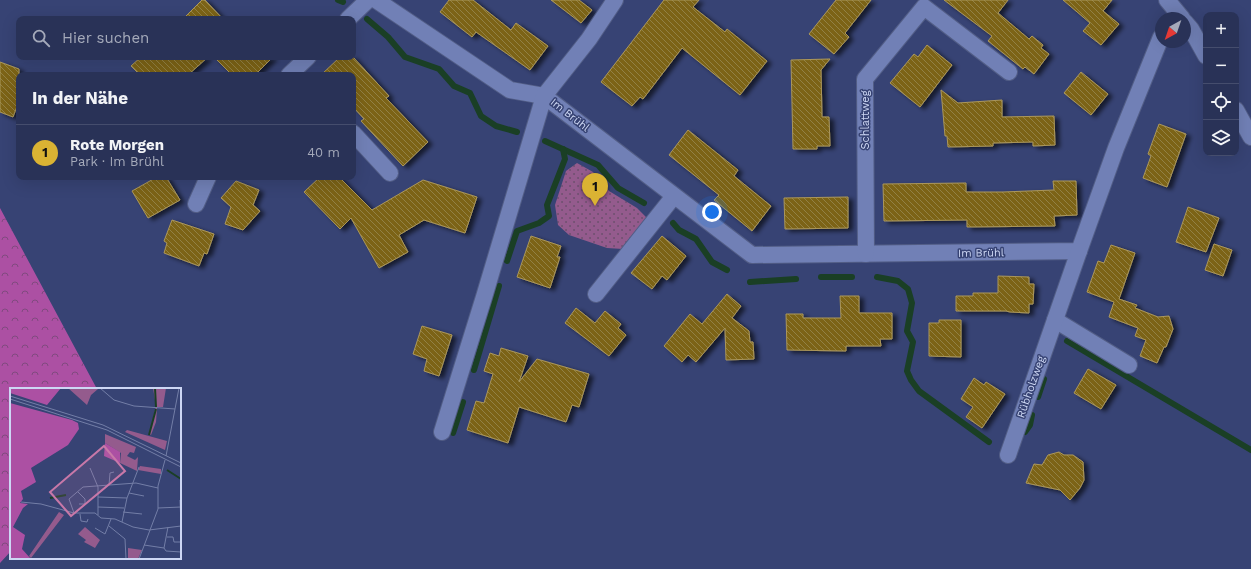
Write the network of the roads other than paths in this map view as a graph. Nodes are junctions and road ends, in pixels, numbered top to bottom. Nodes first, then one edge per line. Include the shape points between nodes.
1 (368, 0) edge
2 (376, 0) edge
3 (615, 0) edge
4 (920, 3) edge
5 (351, 16) edge
6 (1191, 29) edge
7 (1157, 48) edge
8 (1203, 51) edge
9 (305, 60) edge
10 (295, 72) edge
11 (1009, 72) dead end
12 (544, 96) junction
13 (1239, 115) edge
14 (356, 137) edge
15 (1251, 137) edge
16 (390, 173) dead end
17 (207, 180) edge
18 (674, 196) junction
19 (196, 204) dead end
20 (1079, 251) junction
21 (866, 254) junction
22 (596, 294) dead end
23 (1055, 320) junction
24 (1128, 365) dead end
25 (442, 432) dead end
26 (1008, 455) dead end

1 - 5 street
2 - 12 street, Im Brühl via 510,90
3 - 12 street via 589,39
4 - 11 street, Schlattweg
4 - 21 street, Schlattweg via 865,79
6 - 8 street
7 - 20 street via 1116,148
9 - 10 street
12 - 18 street, Im Brühl
12 - 25 street
13 - 15 street
14 - 16 street
17 - 19 street
18 - 21 street, Im Brühl via 752,255
18 - 22 street
20 - 21 street, Im Brühl
20 - 23 street, Rübholzweg
23 - 24 street
23 - 26 street, Rübholzweg

